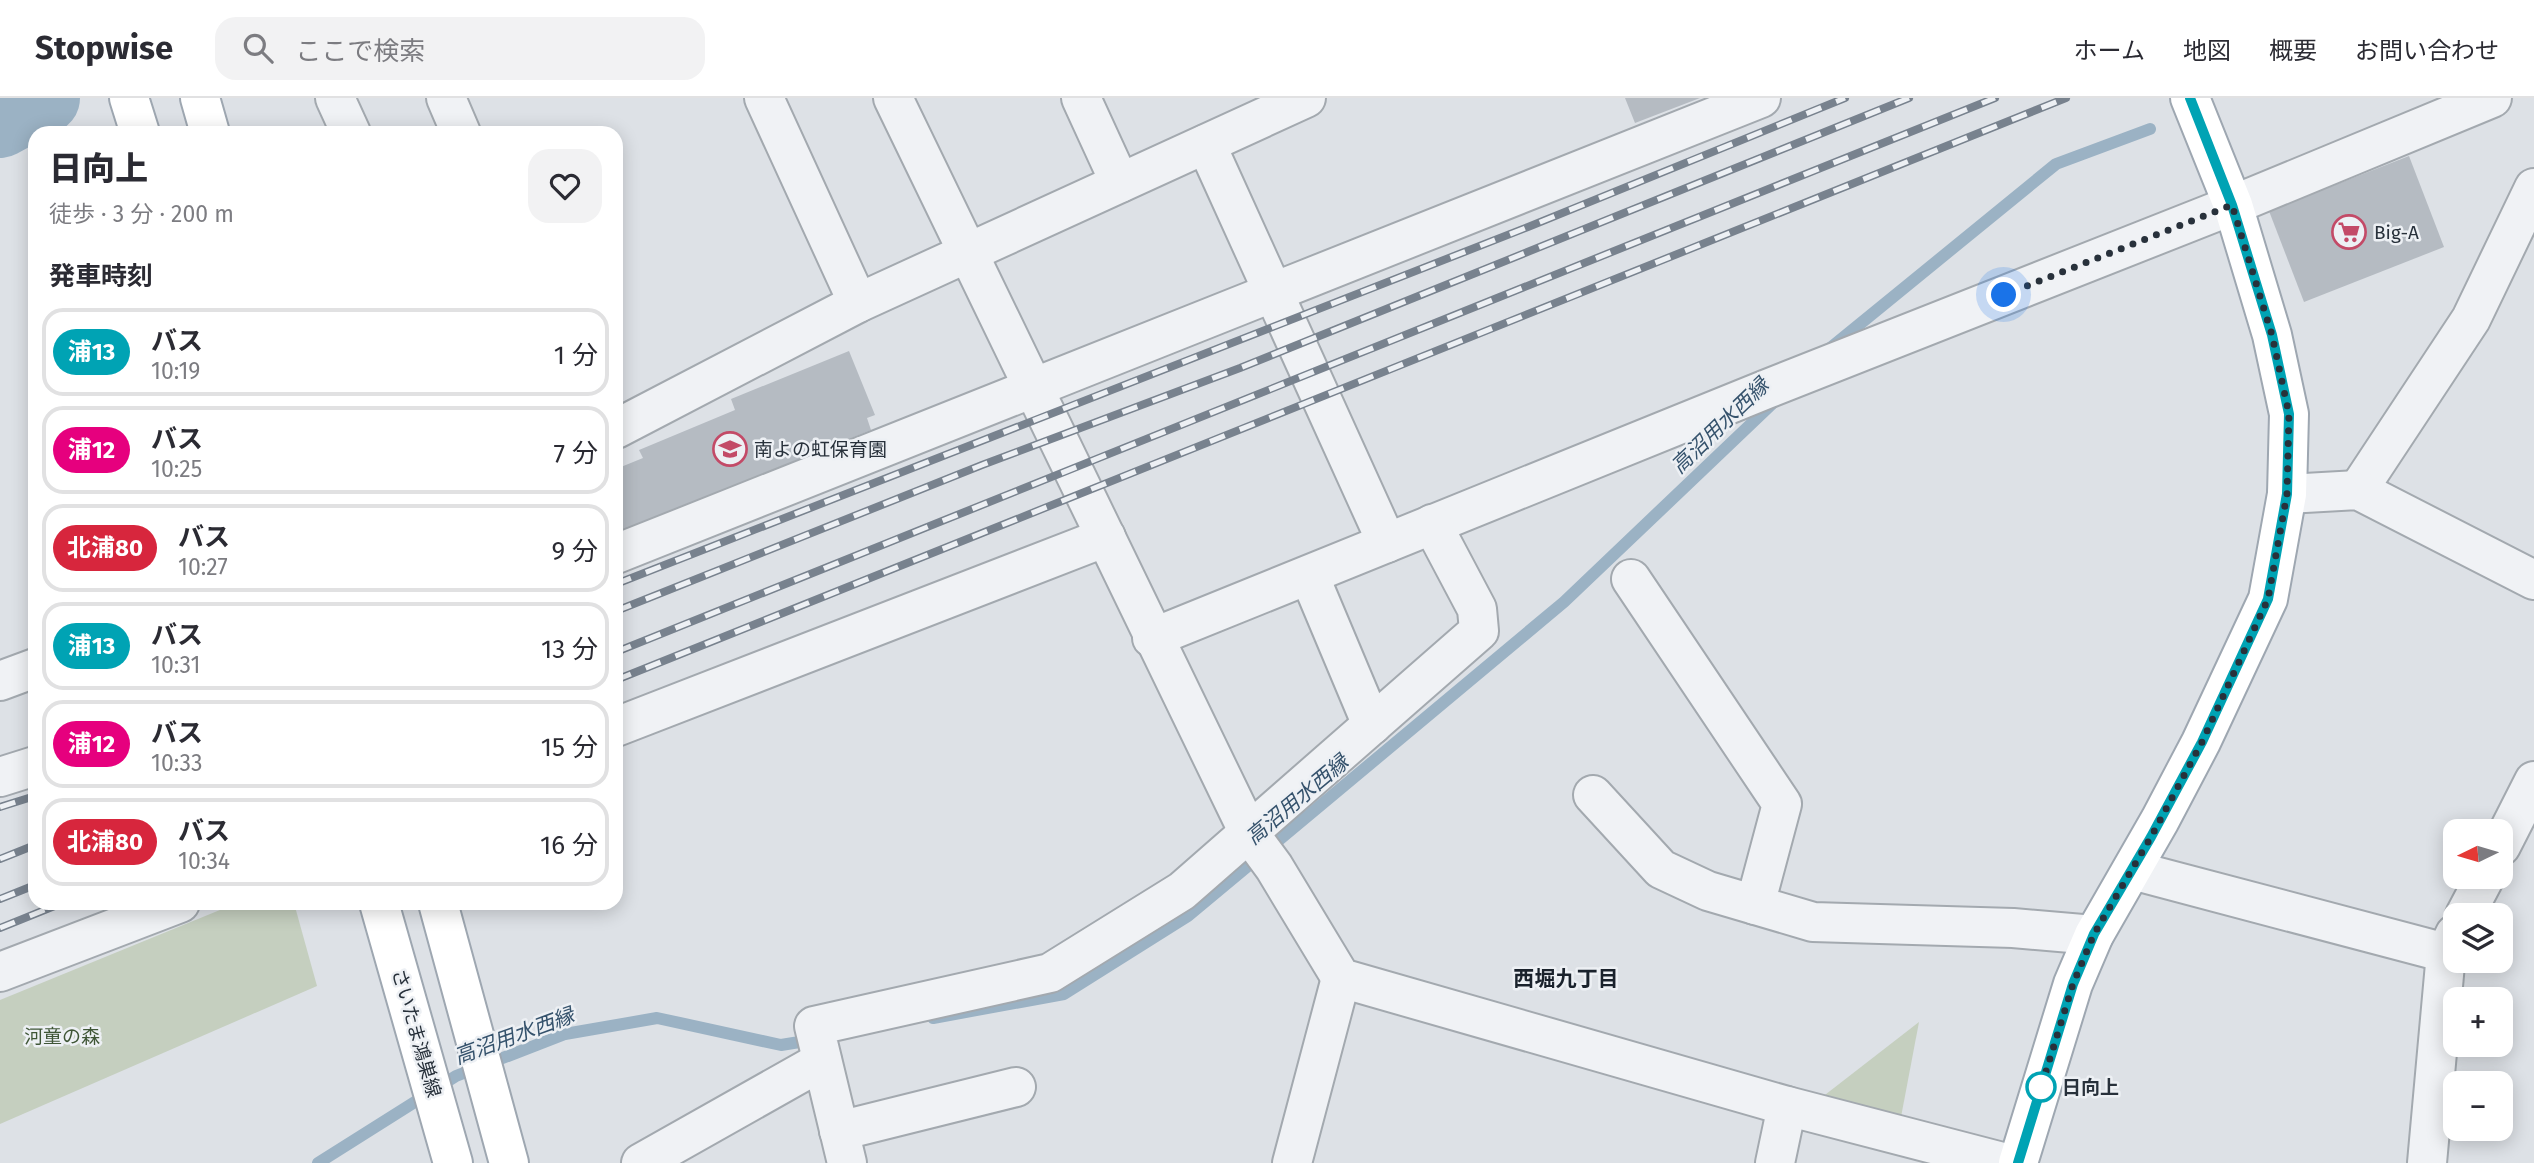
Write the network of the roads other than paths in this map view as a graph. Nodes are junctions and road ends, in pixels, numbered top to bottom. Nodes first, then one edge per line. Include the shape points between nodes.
1 (129, 98) edge
2 (335, 98) edge
3 (446, 98) edge
4 (764, 98) edge
5 (893, 98) edge
6 (1081, 98) edge
7 (1306, 98) edge
8 (1761, 98) edge
9 (2190, 98) edge
10 (2492, 98) edge
11 (1263, 107) edge
12 (139, 126) edge
13 (348, 126) edge
14 (458, 126) edge
15 (1206, 144) junction
16 (1120, 183) junction
17 (2534, 188) edge
18 (2232, 205) junction
19 (968, 253) junction
20 (1273, 292) junction
21 (858, 303) junction
22 (1034, 390) junction
23 (623, 425) edge
24 (2358, 490) junction
25 (2287, 494) junction
26 (1432, 524) junction
27 (1106, 537) junction
28 (1387, 543) junction
29 (623, 551) edge
30 (1309, 575) junction
31 (1631, 579) dead end
32 (2534, 580) edge
33 (1153, 638) junction
34 (28, 671) edge
35 (0, 681) edge
36 (623, 724) edge
37 (1372, 725) junction
38 (28, 768) edge
39 (0, 777) edge
40 (2534, 781) edge
41 (1594, 795) dead end
42 (2513, 822) edge
43 (1249, 833) junction
44 (2132, 870) junction
45 (1755, 905) junction
46 (162, 910) edge
47 (381, 910) edge
48 (440, 910) edge
49 (2094, 934) junction
50 (2443, 941) edge
51 (0, 972) edge
52 (2447, 973) edge
53 (1341, 978) junction
54 (819, 1048) junction
55 (1016, 1087) dead end
56 (1787, 1106) junction
57 (843, 1147) edge
58 (453, 1163) edge
59 (509, 1163) edge
60 (641, 1163) edge
61 (1293, 1163) edge
62 (1775, 1163) edge
63 (2006, 1163) edge
64 (2018, 1163) edge
65 (2427, 1163) edge

1 - 12 main road
2 - 13 street
3 - 14 street
4 - 21 street
5 - 19 street
6 - 16 street
7 - 11 street
8 - 20 street
9 - 18 main road
10 - 18 street
11 - 15 street
15 - 16 street
15 - 20 street
16 - 19 street
17 - 24 street via 2471,319
18 - 25 main road via 2272,335 2289,414
18 - 26 street
19 - 21 street
19 - 22 street
20 - 22 street
20 - 28 street
21 - 23 street
22 - 27 street
22 - 29 street
24 - 25 street
24 - 32 street
25 - 44 main road via 2268,599 2202,742
26 - 28 street
26 - 37 street via 1477,609 1479,631
27 - 33 street
27 - 36 street
28 - 30 street
30 - 33 street
30 - 37 street
31 - 45 street via 1782,804
33 - 43 street
34 - 35 street
37 - 43 street
38 - 39 street
40 - 42 street
41 - 45 street via 1661,869 1708,891
43 - 53 street
43 - 54 street via 1182,891 1050,973
44 - 49 main road
44 - 50 street
45 - 49 street via 1813,922
46 - 51 street
47 - 58 main road, さいたま鴻巣線
48 - 59 main road
49 - 64 main road via 2073,984
52 - 65 street
53 - 56 street
53 - 61 street
54 - 57 street
54 - 60 street
55 - 57 street
56 - 62 street
56 - 63 street

